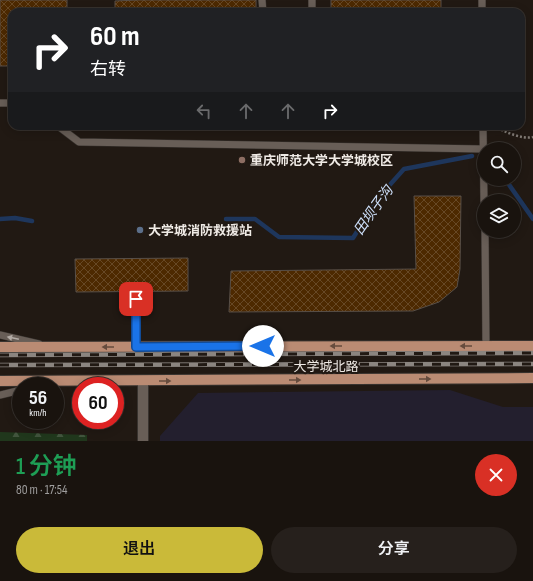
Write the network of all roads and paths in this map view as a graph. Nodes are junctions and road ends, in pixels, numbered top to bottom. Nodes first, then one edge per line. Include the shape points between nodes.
1 (63, 130) edge
2 (483, 130) edge
3 (500, 130) edge
4 (533, 138) edge
5 (484, 142) edge
6 (477, 150) edge
7 (485, 238) edge
8 (136, 299) dead end
9 (0, 335) edge
10 (486, 346) junction
11 (533, 346) edge
12 (0, 347) edge
13 (53, 347) junction
14 (136, 347) junction
15 (533, 378) edge
16 (0, 381) edge
17 (67, 381) junction
18 (143, 381) junction
19 (64, 382) edge
20 (12, 392) edge
21 (0, 395) edge
22 (143, 441) edge

1 - 6 lane via 79,142
2 - 5 lane
3 - 4 path
7 - 10 lane
8 - 14 lane
13 -> 9 lane
10 - 11 main road, 大学城北路
10 -> 14 main road, 大学城北路
12 - 13 main road, 大学城北路
14 -> 13 main road, 大学城北路
18 -> 15 main road, 大学城北路
16 - 17 main road, 大学城北路
17 - 18 main road, 大学城北路
17 - 19 lane
18 - 22 street
20 - 21 lane

